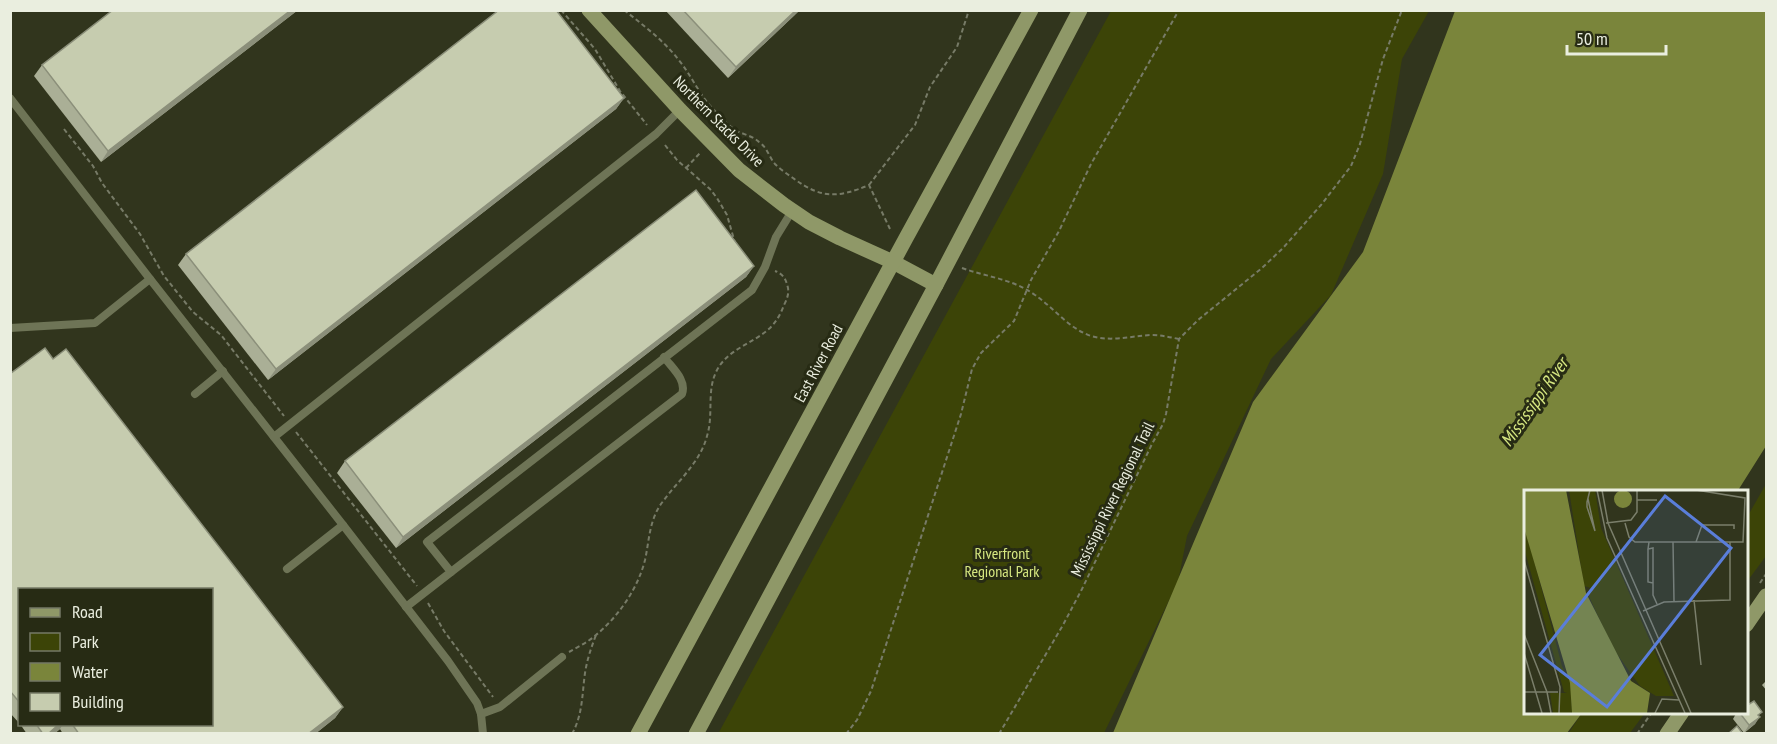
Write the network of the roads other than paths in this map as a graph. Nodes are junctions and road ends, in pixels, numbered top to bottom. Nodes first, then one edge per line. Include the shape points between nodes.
1 (589, 10) edge
2 (1031, 10) edge
3 (1080, 10) edge
4 (10, 98) edge
5 (680, 110) junction
6 (792, 210) junction
7 (893, 262) junction
8 (150, 279) junction
9 (936, 285) junction
10 (10, 328) edge
11 (664, 357) junction
12 (223, 371) junction
13 (195, 394) dead end
14 (274, 437) junction
15 (344, 525) junction
16 (287, 569) dead end
17 (451, 572) junction
18 (1767, 596) edge
19 (406, 607) junction
20 (1747, 624) edge
21 (562, 657) road end
22 (481, 714) junction
23 (1681, 714) edge
24 (483, 734) edge
25 (638, 734) edge
26 (696, 734) edge
27 (1667, 734) edge

1 - 5 street, Northern Stacks Drive
2 - 7 street, East River Road
3 - 9 street
4 - 8 lane
5 - 6 street, Northern Stacks Drive via 739,170
5 - 14 lane via 656,134
6 - 7 street, Northern Stacks Drive
6 - 11 lane via 752,290
7 - 9 street, Northern Stacks Drive
7 - 25 street, East River Road
8 - 10 lane via 95,323
8 - 12 lane
9 - 26 street
11 - 17 lane via 682,382 682,394
11 - 17 lane via 427,542
12 - 13 lane
12 - 14 lane
14 - 15 lane
15 - 16 lane
15 - 19 lane
17 - 19 lane
18 - 20 street
19 - 22 lane via 448,661
21 - 22 lane via 500,707
22 - 24 lane
23 - 27 street

